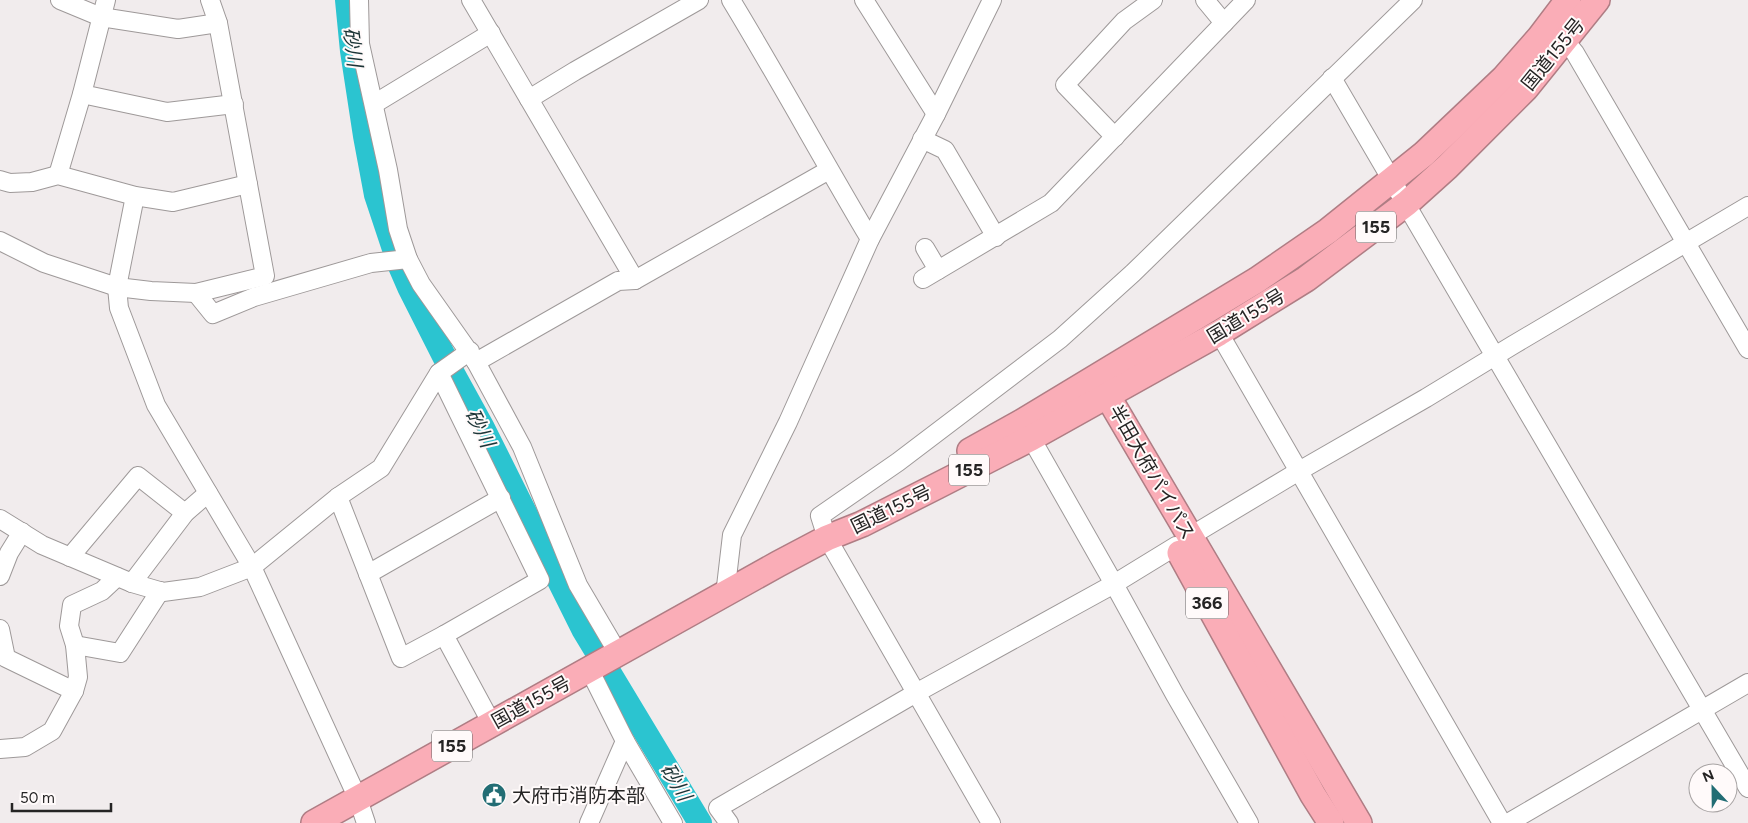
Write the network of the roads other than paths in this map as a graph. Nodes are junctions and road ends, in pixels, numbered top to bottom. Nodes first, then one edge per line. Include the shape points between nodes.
1 (60, 0) edge
2 (210, 0) edge
3 (359, 0) edge
4 (471, 0) edge
5 (699, 0) edge
6 (732, 0) edge
7 (864, 0) edge
8 (992, 0) edge
9 (1153, 0) edge
10 (1205, 0) edge
11 (1246, 0) edge
12 (1413, 0) edge
13 (1597, 0) edge
14 (1558, 4) edge
15 (103, 8) edge
16 (218, 22) junction
17 (1224, 23) junction
18 (491, 33) junction
19 (1565, 40) junction
20 (1332, 78) junction
21 (82, 94) junction
22 (530, 100) junction
23 (234, 104) junction
24 (374, 104) junction
25 (936, 114) junction
26 (1115, 137) junction
27 (922, 140) junction
28 (829, 170) junction
29 (58, 176) junction
30 (1393, 179) junction
31 (0, 180) edge
32 (248, 184) junction
33 (135, 196) junction
34 (1407, 203) junction
35 (1748, 206) edge
36 (996, 237) junction
37 (870, 239) junction
38 (0, 241) edge
39 (1687, 242) junction
40 (925, 248) dead end
41 (408, 259) junction
42 (635, 280) junction
43 (117, 287) junction
44 (196, 293) junction
45 (1220, 333) junction
46 (1748, 349) edge
47 (472, 355) junction
48 (1495, 356) junction
49 (440, 373) junction
50 (1096, 393) junction
51 (1031, 438) junction
52 (1299, 471) junction
53 (208, 493) junction
54 (338, 496) junction
55 (501, 498) junction
56 (185, 513) junction
57 (0, 519) edge
58 (22, 532) junction
59 (827, 538) junction
60 (1183, 542) junction
61 (70, 557) junction
62 (252, 567) junction
63 (368, 574) junction
64 (0, 576) edge
65 (124, 580) junction
66 (1114, 584) junction
67 (160, 591) junction
68 (725, 595) junction
69 (0, 629) edge
70 (444, 635) junction
71 (75, 645) junction
72 (618, 654) junction
73 (589, 669) junction
74 (1748, 683) edge
75 (74, 691) junction
76 (916, 693) junction
77 (1702, 709) junction
78 (492, 724) junction
79 (625, 741) junction
80 (0, 749) edge
81 (1748, 788) edge
82 (358, 799) junction
83 (314, 823) edge
84 (366, 823) edge
85 (589, 823) edge
86 (672, 823) edge
87 (729, 823) edge
88 (990, 823) edge
89 (1249, 823) edge
90 (1331, 823) edge
91 (1359, 823) edge
92 (1502, 823) edge
93 (1508, 823) edge

1 - 15 street
2 - 16 street
3 - 24 street via 360,44
4 - 18 street
5 - 22 street
6 - 28 street
7 - 25 street
8 - 25 street
9 - 26 street via 1124,21 1065,85
10 - 17 street
11 - 17 street
12 - 20 street
13 - 19 highway, 国道155号 / 155
14 - 30 highway, 国道155号 / 155 via 1540,37 1504,78
15 - 16 street via 178,29
15 - 21 street
16 - 23 street
17 - 26 street
18 - 22 street
18 - 24 street
19 - 34 highway, 国道155号 / 155 via 1526,88
19 - 39 street via 1576,53
20 - 30 street
20 - 59 street via 1060,339 898,462 820,516
21 - 23 street via 167,112
21 - 29 street
22 - 42 street
23 - 32 street
24 - 41 street via 398,229
25 - 27 street
26 - 36 street via 1052,204
27 - 36 street via 945,150
27 - 37 street
28 - 37 street
28 - 42 street
29 - 31 street via 32,182
29 - 33 street
30 - 34 street
30 - 50 highway, 国道155号 / 155 via 1328,231
32 - 33 street via 173,202
32 - 44 street via 265,276
33 - 43 street
34 - 45 highway, 国道155号 / 155 via 1306,279
34 - 48 street
35 - 39 street
36 - 40 street via 931,275
37 - 68 street via 788,422 732,535
38 - 43 street via 44,263
39 - 46 street
39 - 48 street
41 - 44 street via 371,263 254,298 214,314
41 - 47 street via 421,284
42 - 47 street via 618,281
43 - 44 street
43 - 53 street via 119,308 156,405
45 - 50 highway, 国道155号 / 155
45 - 52 street
47 - 49 street
47 - 72 street via 522,447 578,585
48 - 52 street
48 - 77 street
49 - 54 street via 381,468
49 - 55 street
50 - 51 highway, 国道155号 / 155
50 - 59 highway, 国道155号 / 155 via 1022,422 860,514
50 - 60 highway, 半田大府パイパス / 366
51 - 59 highway, 国道155号 / 155 via 862,524
51 - 66 street
52 - 60 street
52 - 92 street
53 - 56 street
53 - 62 street
54 - 62 street
54 - 63 street
55 - 63 street
55 - 70 street via 540,580
56 - 61 street via 138,476
56 - 65 street
57 - 58 street
58 - 61 street
58 - 64 street
59 - 68 highway, 国道155号 / 155
59 - 76 street
60 - 66 street
60 - 90 highway, 半田大府パイパス / 366 via 1312,795
60 - 91 highway, 半田大府パイパス / 366
61 - 65 street
62 - 67 street via 200,587
62 - 82 street
63 - 70 street via 401,658
65 - 67 street
65 - 71 street via 72,605 69,626
66 - 76 street
66 - 89 street
67 - 71 street via 120,653
68 - 72 highway, 国道155号 / 155
69 - 75 street via 6,658
70 - 78 street
71 - 75 street via 78,677
72 - 73 highway, 国道155号 / 155
73 - 78 highway, 国道155号 / 155
73 - 79 street
74 - 77 street
75 - 80 street via 52,731 25,747
76 - 87 street via 718,808
76 - 88 street
77 - 81 street
77 - 93 street
78 - 82 highway, 国道155号 / 155
79 - 85 street
79 - 86 street
82 - 83 highway, 国道155号 / 155
82 - 84 street

